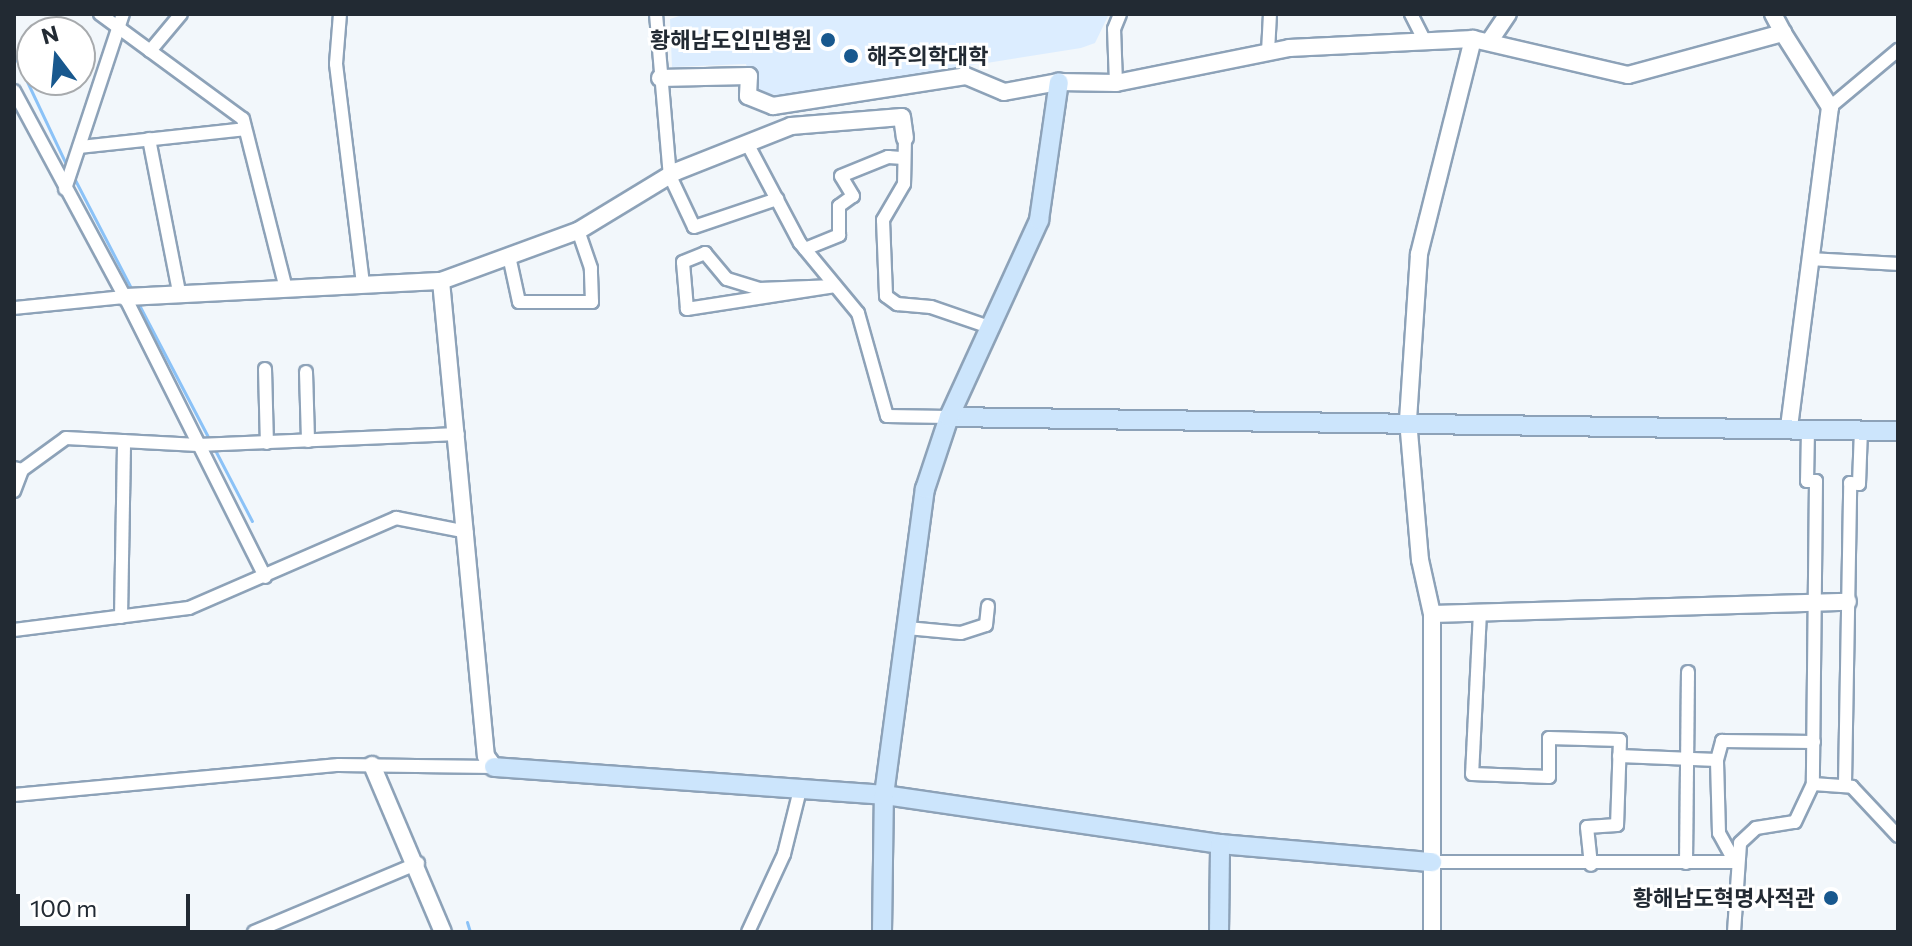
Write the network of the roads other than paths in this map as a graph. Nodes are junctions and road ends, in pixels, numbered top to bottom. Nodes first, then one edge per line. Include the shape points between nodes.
1 (100, 14) edge
2 (123, 14) edge
3 (181, 14) edge
4 (340, 14) edge
5 (656, 14) edge
6 (1120, 14) edge
7 (1270, 14) edge
8 (1411, 14) edge
9 (1508, 14) edge
10 (1773, 14) edge
11 (119, 28) junction
12 (1783, 33) junction
13 (1425, 41) junction
14 (1481, 41) junction
15 (1898, 50) edge
16 (150, 51) junction
17 (1268, 52) junction
18 (660, 78) junction
19 (1059, 82) junction
20 (1116, 83) junction
21 (14, 91) edge
22 (1830, 107) junction
23 (245, 129) junction
24 (905, 138) joint
25 (149, 139) junction
26 (747, 143) junction
27 (80, 147) junction
28 (904, 158) junction
29 (670, 176) junction
30 (65, 189) junction
31 (777, 199) junction
32 (578, 231) junction
33 (805, 249) junction
34 (509, 256) junction
35 (1811, 259) junction
36 (1898, 264) edge
37 (441, 281) junction
38 (363, 283) junction
39 (285, 285) junction
40 (835, 286) junction
41 (179, 292) junction
42 (132, 296) junction
43 (14, 308) edge
44 (992, 328) junction
45 (265, 369) dead end
46 (306, 372) dead end
47 (949, 417) junction
48 (1408, 420) junction
49 (1799, 430) junction
50 (1861, 430) junction
51 (1898, 431) edge
52 (458, 434) junction
53 (124, 441) junction
54 (308, 441) junction
55 (267, 443) junction
56 (198, 445) junction
57 (18, 469) edge
58 (14, 491) edge
59 (467, 532) junction
60 (265, 577) junction
61 (1816, 602) junction
62 (1848, 602) junction
63 (988, 606) dead end
64 (1480, 612) junction
65 (1432, 614) junction
66 (121, 617) junction
67 (907, 628) junction
68 (14, 630) edge
69 (1688, 672) dead end
70 (1814, 742) junction
71 (1619, 756) junction
72 (1689, 759) junction
73 (1717, 760) junction
74 (372, 765) junction
75 (494, 767) junction
76 (1813, 784) junction
77 (1845, 784) junction
78 (800, 790) junction
79 (14, 795) edge
80 (884, 795) junction
81 (1898, 836) edge
82 (1220, 844) junction
83 (1432, 862) junction
84 (1735, 862) junction
85 (418, 863) junction
86 (1686, 863) junction
87 (1591, 865) junction
88 (254, 932) edge
89 (443, 932) edge
90 (748, 932) edge
91 (882, 932) edge
92 (1219, 932) edge
93 (1432, 932) edge
94 (1734, 932) edge

1 - 11 street
2 - 11 street
3 - 16 street
4 - 38 street via 336,64
5 - 18 street
6 - 20 street via 1114,29
7 - 17 street
8 - 13 street
9 - 14 street
10 - 12 street
11 - 16 street
11 - 27 street
12 - 14 street via 1628,75
12 - 22 street
13 - 14 street
13 - 17 street
14 - 48 street via 1419,254
15 - 22 street
16 - 23 street via 243,119
17 - 20 street
18 - 19 street via 749,76 748,96 773,106 966,76 1004,92
18 - 29 street
19 - 20 street
19 - 44 main road via 1039,220
21 - 30 street
22 - 35 street
23 - 25 street
23 - 39 street
24 - 26 street via 902,117 791,126
24 - 28 street
25 - 27 street
25 - 41 street
26 - 29 street
26 - 31 street
27 - 30 street
28 - 33 street via 888,157 841,176 853,196 839,206 839,235
28 - 44 street via 904,184 883,220 886,296 897,304 931,307
29 - 31 street via 694,227
29 - 32 street
30 - 42 street
31 - 33 street
32 - 34 street
32 - 34 street via 591,268 592,302 519,302
33 - 40 street
34 - 37 street
35 - 36 street
35 - 49 street
37 - 38 street
37 - 52 street
38 - 39 street
39 - 41 street
40 - 40 street via 759,289 727,279 705,253 683,262 687,309
40 - 47 street via 858,313 887,416
41 - 42 street
42 - 43 street
42 - 56 street
44 - 47 main road
45 - 55 street
46 - 54 street
47 - 48 main road
47 - 67 main road via 925,489
48 - 49 main road
48 - 65 street via 1420,560
49 - 50 main road
49 - 61 street via 1807,481 1816,481
50 - 51 main road
50 - 62 street via 1859,484 1850,483
52 - 54 street
52 - 59 street
53 - 56 street
53 - 57 street via 66,438
53 - 66 street
54 - 55 street
55 - 56 street
56 - 60 street
57 - 58 street
59 - 60 street via 396,518
59 - 75 street via 486,756
60 - 66 street via 189,608
61 - 62 street
61 - 64 street
61 - 70 street
62 - 77 street
63 - 67 street via 986,625 961,633
64 - 65 street
64 - 71 street via 1472,774 1549,777 1549,738 1620,740
65 - 83 street
66 - 68 street
67 - 80 main road
69 - 72 street
70 - 73 street via 1722,741
70 - 76 street
71 - 72 street
71 - 87 street via 1617,825 1587,827
72 - 73 street
72 - 86 street
73 - 84 street via 1719,833
74 - 75 street
74 - 79 street via 247,771
74 - 85 street
75 - 78 main road
76 - 77 street
76 - 84 street via 1795,822 1756,828 1740,843
77 - 81 street via 1859,792
78 - 80 main road
78 - 90 street via 784,854
80 - 82 main road
80 - 91 main road
82 - 83 main road
82 - 92 main road
83 - 87 street
83 - 93 street
84 - 86 street
84 - 94 street
85 - 88 street
85 - 89 street
86 - 87 street

